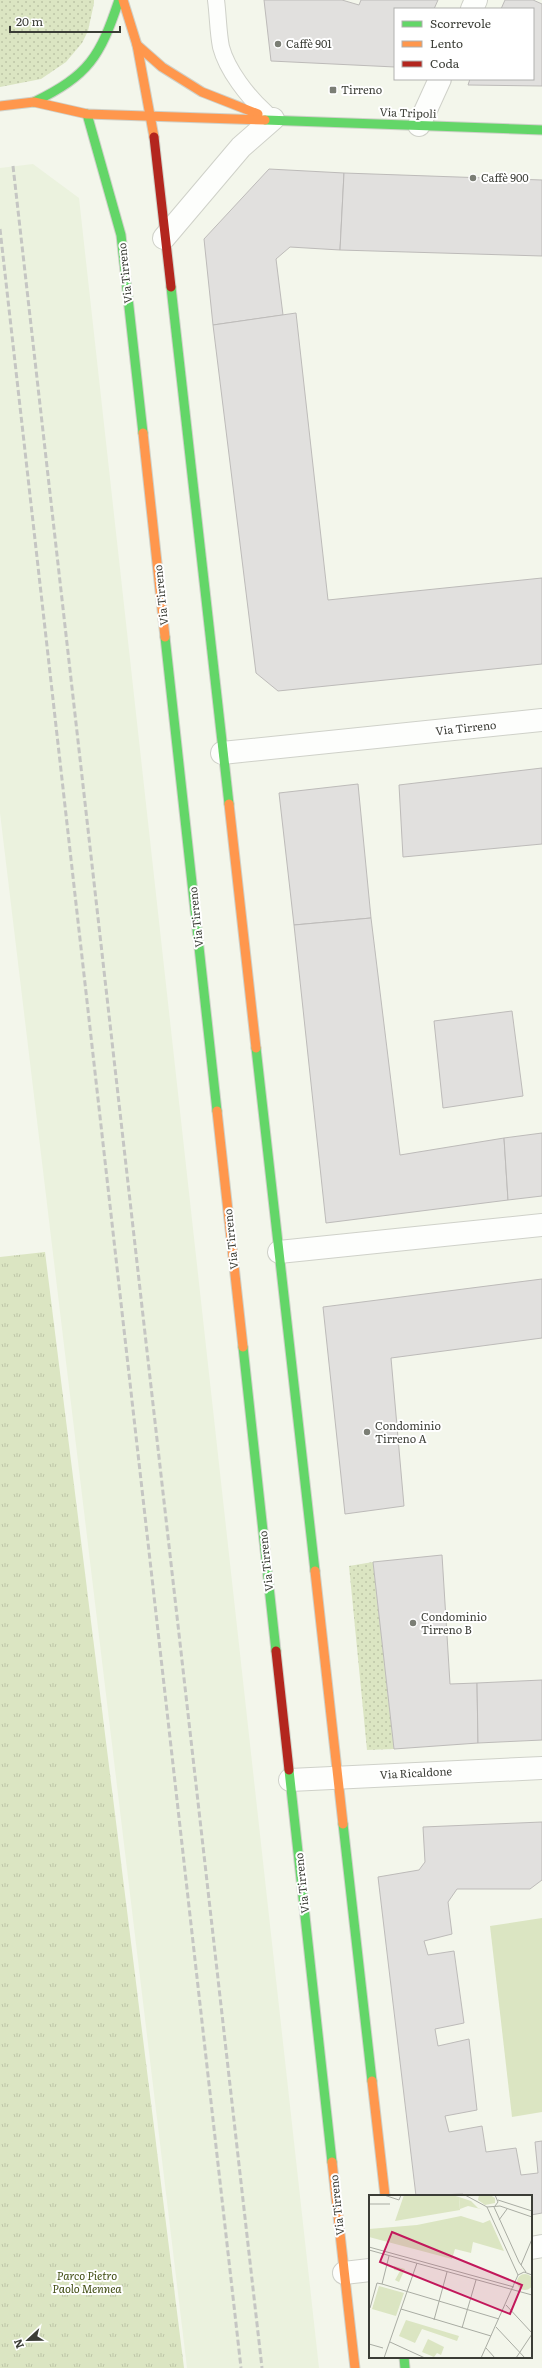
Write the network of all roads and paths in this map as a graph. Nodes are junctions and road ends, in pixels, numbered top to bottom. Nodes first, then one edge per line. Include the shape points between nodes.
1 (119, 0) edge
2 (123, 0) edge
3 (216, 0) edge
4 (137, 45) junction
5 (440, 80) edge
6 (34, 102) junction
7 (0, 106) edge
8 (87, 114) junction
9 (150, 115) junction
10 (273, 119) junction
11 (419, 125) junction
12 (542, 130) edge
13 (164, 238) junction
14 (542, 720) edge
15 (222, 753) junction
16 (542, 1225) edge
17 (279, 1252) junction
18 (542, 1768) edge
19 (338, 1777) junction
20 (290, 1780) junction
21 (385, 2195) edge
22 (542, 2246) edge
23 (532, 2248) edge
24 (369, 2270) edge
25 (344, 2273) junction
26 (404, 2358) edge
27 (355, 2368) edge
28 (405, 2368) edge

1 - 6 street via 92,63 56,91
2 - 4 street
3 - 10 lane via 221,47 250,100
4 - 9 street
4 - 10 street, Via Tripoli via 162,67 202,92
5 - 11 street
6 - 7 street
6 - 8 street, Via Tripoli
8 - 9 street, Via Tripoli
8 - 20 street, Via Tirreno via 121,236
9 - 10 street, Via Tripoli
9 - 13 street
10 - 11 street, Via Tripoli
10 - 13 street via 241,147
11 - 12 street, Via Tripoli
13 - 15 street
14 - 15 street, Via Tirreno
15 - 17 street
16 - 17 street
17 - 19 street
18 - 19 street, Via Ricaldone
19 - 20 street, Via Ricaldone
19 - 21 street
20 - 25 street, Via Tirreno
22 - 23 street
24 - 25 street
25 - 27 street, Via Tirreno
26 - 28 street

